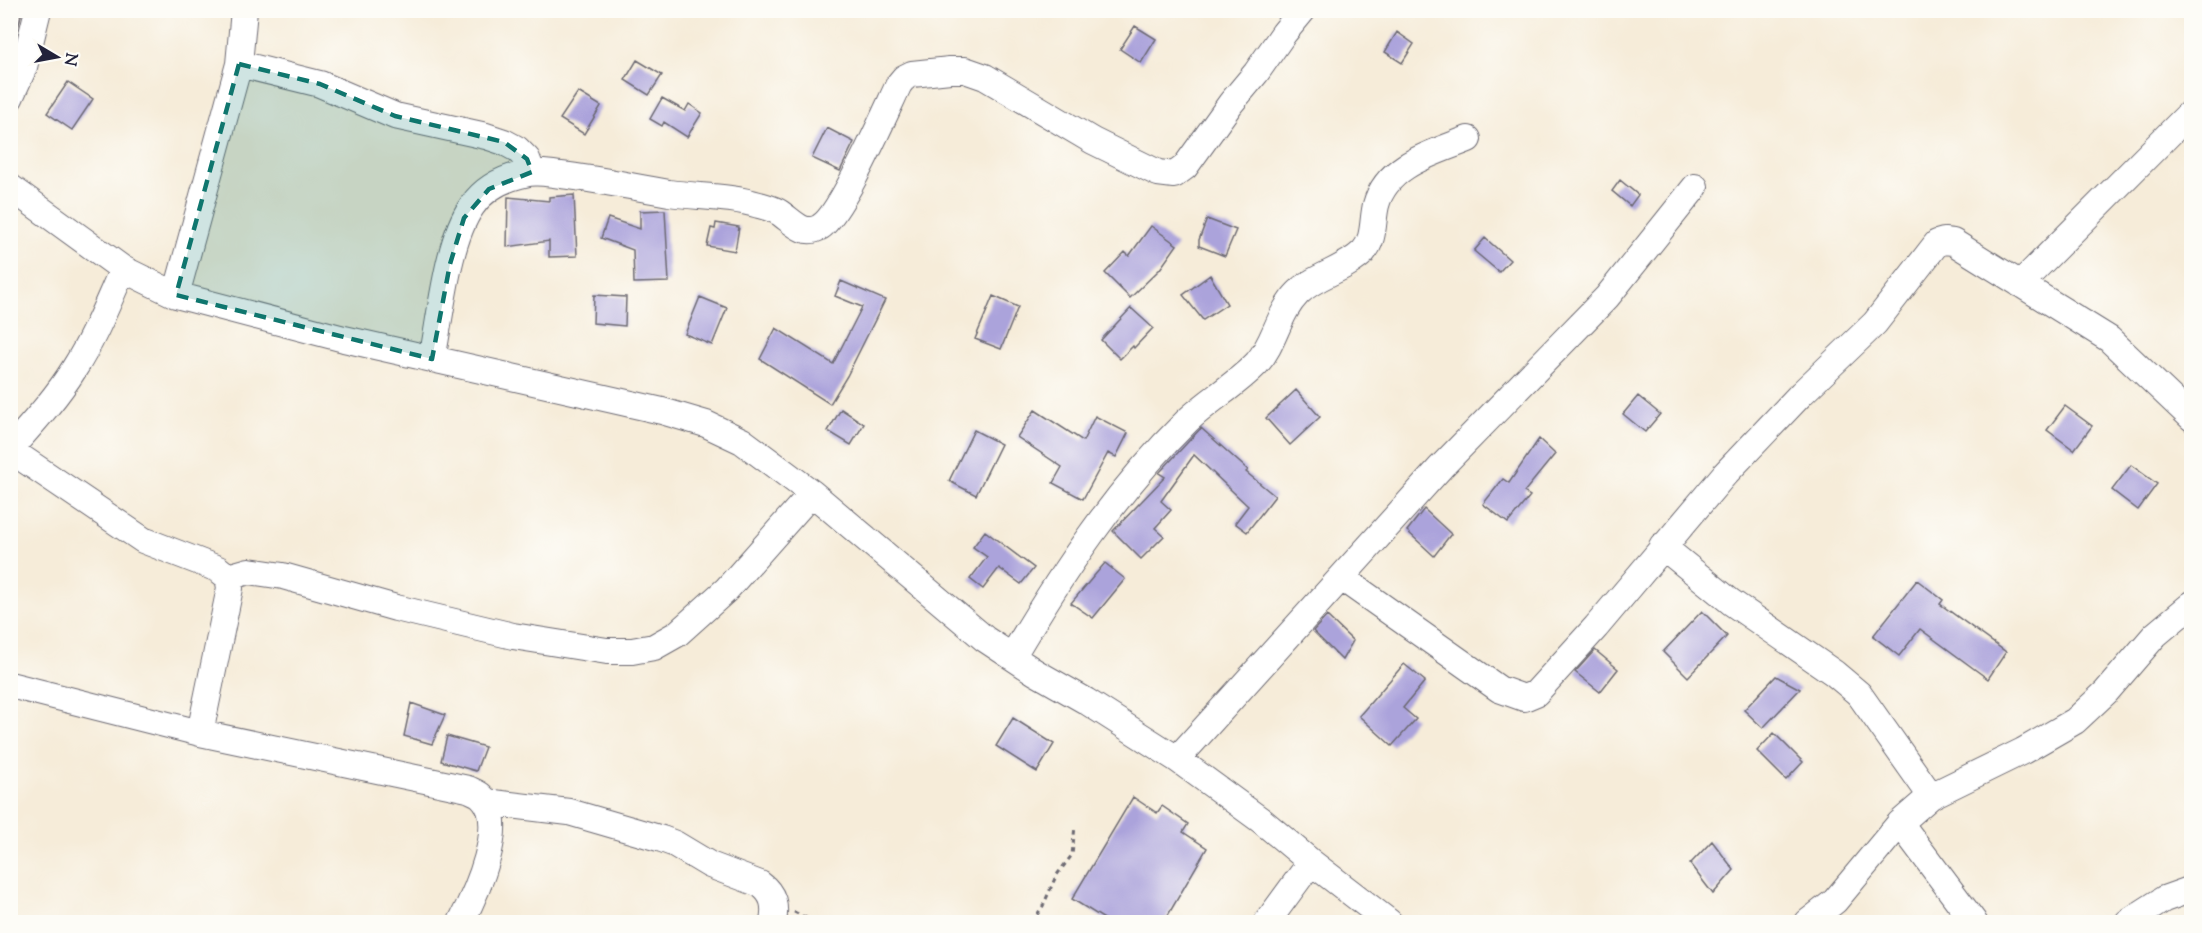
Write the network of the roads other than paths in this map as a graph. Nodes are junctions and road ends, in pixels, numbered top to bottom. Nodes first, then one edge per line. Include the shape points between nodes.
1 (38, 10) edge
2 (244, 10) edge
3 (1303, 10) edge
4 (239, 64) junction
5 (10, 98) edge
6 (2192, 111) edge
7 (1468, 139) dead end
8 (532, 172) junction
9 (1695, 186) dead end
10 (10, 187) edge
11 (123, 269) junction
12 (2020, 284) junction
13 (176, 295) junction
14 (432, 359) junction
15 (2188, 409) edge
16 (10, 449) edge
17 (812, 493) junction
18 (1662, 546) junction
19 (228, 577) junction
20 (1342, 578) junction
21 (2192, 604) edge
22 (1012, 657) junction
23 (10, 686) edge
24 (200, 733) junction
25 (1177, 759) junction
26 (1931, 796) junction
27 (486, 802) junction
28 (1900, 823) junction
29 (1311, 862) junction
30 (2192, 889) edge
31 (461, 922) edge
32 (773, 922) edge
33 (1267, 922) edge
34 (1389, 922) edge
35 (1808, 922) edge
36 (1974, 922) edge
37 (2128, 922) edge

1 - 5 street via 24,68
2 - 4 street
3 - 8 street via 1185,166 1174,175 1158,173 1093,141 985,77 965,70 904,78 835,209 822,226 813,230 805,230 778,212 756,204
4 - 8 street via 320,84 395,116 504,142 527,159
4 - 13 street
6 - 12 street
7 - 22 street via 1406,165 1390,180 1376,204 1371,240 1364,250 1299,292 1258,362 1188,420 1112,504
8 - 14 street via 506,178 489,189 464,218 450,264
9 - 20 street via 1607,297 1441,467
10 - 11 street
11 - 13 street
11 - 16 street via 75,368
12 - 15 street via 2109,339
12 - 18 street via 1953,242 1937,243 1875,323 1802,393
13 - 14 street
14 - 17 street via 706,424 742,441
16 - 19 street via 143,540 218,569
17 - 19 street via 726,590 685,627 654,647 632,651 607,651 513,636 283,576 249,571
17 - 22 street via 985,639
18 - 20 street via 1551,677 1536,693 1524,698 1499,689
18 - 26 street via 1731,602 1858,694
19 - 24 street via 230,588
20 - 25 street
21 - 26 street via 2155,635 2075,721
22 - 25 street
23 - 24 street
24 - 27 street via 468,789
25 - 29 street
26 - 28 street
27 - 31 street via 491,814 488,855 476,893
27 - 32 street via 569,812 675,844 710,865 767,889 773,897
28 - 35 street via 1835,901
28 - 36 street
29 - 33 street
29 - 34 street
30 - 37 street via 2164,899

